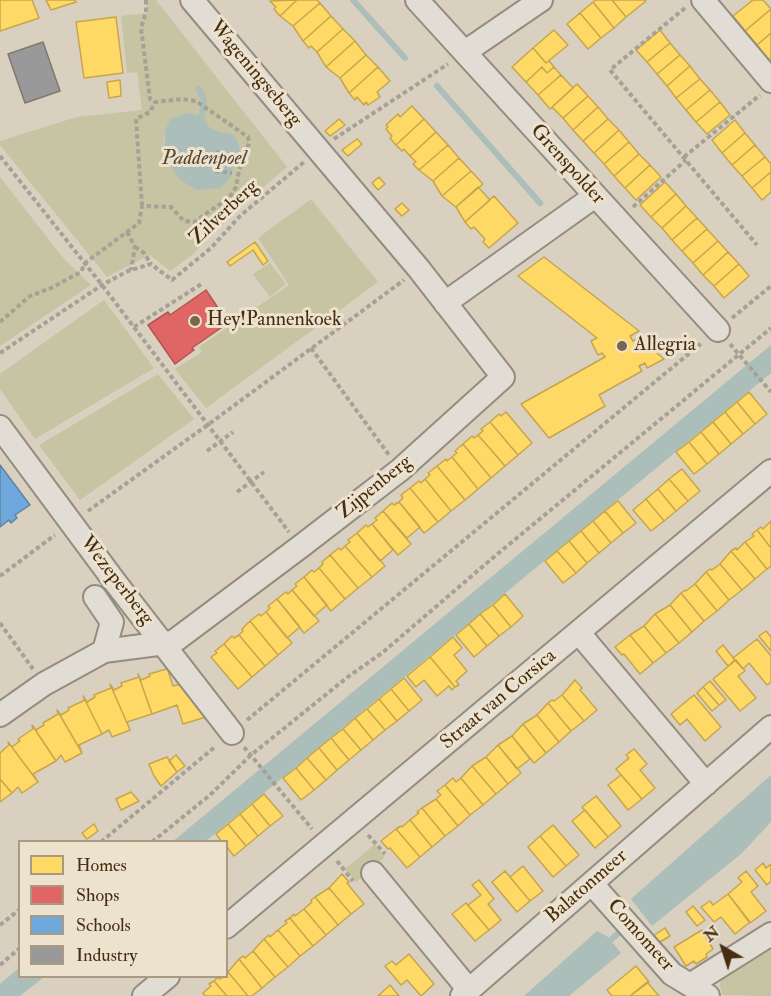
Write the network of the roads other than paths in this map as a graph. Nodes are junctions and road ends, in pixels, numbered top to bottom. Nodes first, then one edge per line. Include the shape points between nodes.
1 (192, 0) edge
2 (417, 0) edge
3 (541, 0) edge
4 (694, 3) edge
5 (465, 52) junction
6 (767, 88) edge
7 (319, 149) joint
8 (595, 196) junction
9 (446, 303) junction
10 (718, 330) road end
11 (0, 428) edge
12 (771, 471) edge
13 (95, 597) dead end
14 (579, 633) junction
15 (164, 643) junction
16 (104, 651) junction
17 (0, 715) edge
18 (771, 727) edge
19 (232, 733) road end
20 (706, 784) junction
21 (373, 873) road end
22 (592, 884) junction
23 (228, 925) edge
24 (771, 934) edge
25 (166, 978) edge
26 (699, 991) edge
27 (466, 993) edge
28 (144, 996) edge

1 - 7 street, Wageningseberg
2 - 5 street, Grenspolder
3 - 5 street
4 - 6 street
5 - 8 street, Grenspolder
7 - 9 street, Zijpenberg
8 - 9 street
8 - 10 street, Grenspolder
9 - 15 street, Zijpenberg via 503,377 400,470 173,642
11 - 15 street, Wezeperberg
12 - 14 street, Straat van Corsica
13 - 16 street via 112,622
14 - 20 street
14 - 23 street, Straat van Corsica
15 - 16 street
15 - 19 street, Wezeperberg
16 - 17 street via 44,684
18 - 20 street, Balatonmeer
20 - 22 street, Balatonmeer
21 - 27 street, Balatonmeer
22 - 26 street, Comomeer via 672,974
22 - 27 street, Balatonmeer
24 - 26 street, Comomeer
25 - 28 street

